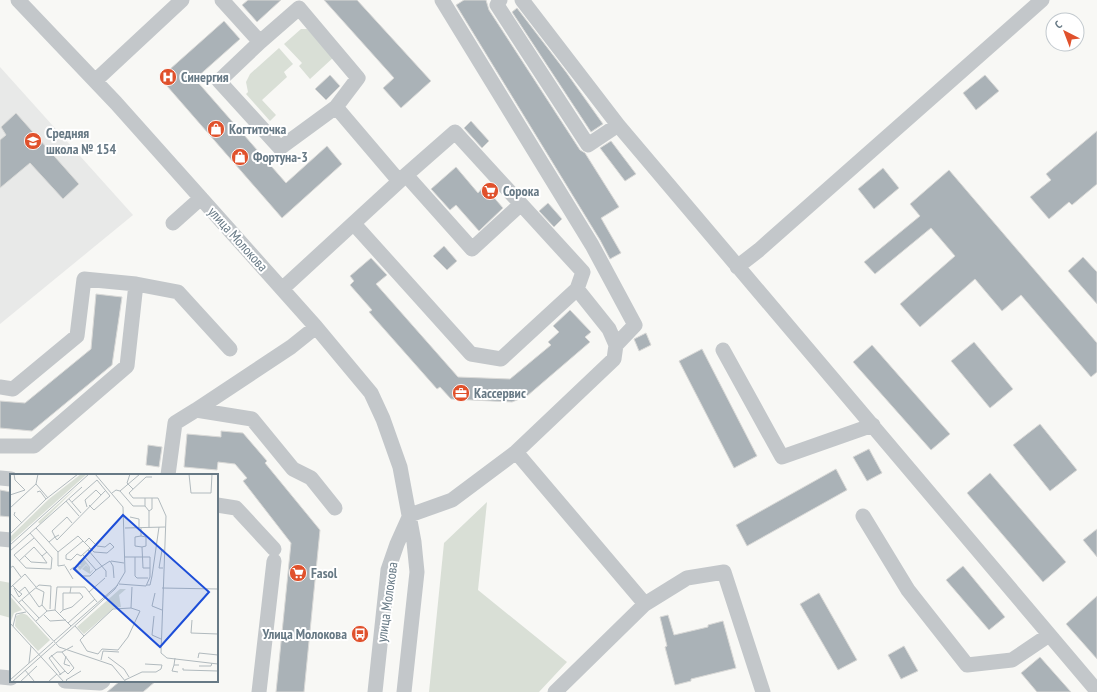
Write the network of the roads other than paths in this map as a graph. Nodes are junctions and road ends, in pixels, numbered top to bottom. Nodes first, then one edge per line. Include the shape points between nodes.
1 (18, 0) edge
2 (182, 0) edge
3 (222, 0) edge
4 (442, 0) edge
5 (500, 0) edge
6 (522, 0) edge
7 (1042, 0) edge
8 (260, 42) junction
9 (96, 81) junction
10 (336, 107) junction
11 (618, 125) junction
12 (403, 178) junction
13 (201, 198) junction
14 (521, 204) junction
15 (173, 223) dead end
16 (354, 224) junction
17 (737, 267) junction
18 (136, 284) junction
19 (282, 289) junction
20 (577, 289) junction
21 (316, 327) junction
22 (616, 344) junction
23 (230, 349) dead end
24 (723, 350) dead end
25 (0, 387) edge
26 (196, 410) junction
27 (873, 425) junction
28 (0, 446) edge
29 (516, 452) junction
30 (168, 474) edge
31 (0, 478) edge
32 (10, 479) edge
33 (218, 505) edge
34 (335, 508) dead end
35 (410, 515) junction
36 (863, 516) dead end
37 (0, 539) edge
38 (10, 540) edge
39 (645, 604) junction
40 (1049, 635) junction
41 (0, 677) edge
42 (10, 678) edge
43 (82, 682) edge
44 (102, 682) edge
45 (1097, 691) edge
46 (259, 692) edge
47 (375, 692) edge
48 (404, 692) edge
49 (555, 692) edge
50 (763, 692) edge

1 - 9 street, улица Молокова
2 - 9 street
3 - 8 street
4 - 22 street via 592,245 635,325
5 - 11 street via 497,5 588,145
6 - 11 street
7 - 17 street
8 - 10 street via 300,8 358,78
8 - 10 street via 219,81 280,148
9 - 13 street, улица Молокова
10 - 12 street
11 - 17 street
12 - 14 street via 472,249
12 - 14 street via 455,132
12 - 16 street
13 - 15 street
13 - 19 street, улица Молокова
14 - 20 street via 583,272
16 - 19 street
16 - 20 street via 471,354 501,359
17 - 27 street
18 - 23 street via 178,292
18 - 25 street via 84,279 77,336 12,388
18 - 28 street via 127,366 34,446
19 - 21 street, улица Молокова
20 - 22 street via 609,329
21 - 26 street via 291,347
21 - 35 street, улица Молокова via 371,393 400,467
22 - 29 street via 614,359
24 - 27 street via 782,457
26 - 30 street via 175,423
26 - 34 street via 252,419 293,469 310,478
27 - 40 street
29 - 35 street via 452,500
29 - 39 street
31 - 32 street
33 - 46 street via 236,508 274,555
35 - 47 street, улица Молокова via 388,570
35 - 48 street, улица Молокова via 417,572
36 - 40 street via 908,590 967,665 1012,660
37 - 38 street
39 - 49 street
39 - 50 street via 687,578 724,572
40 - 45 street
41 - 42 street
43 - 44 street

